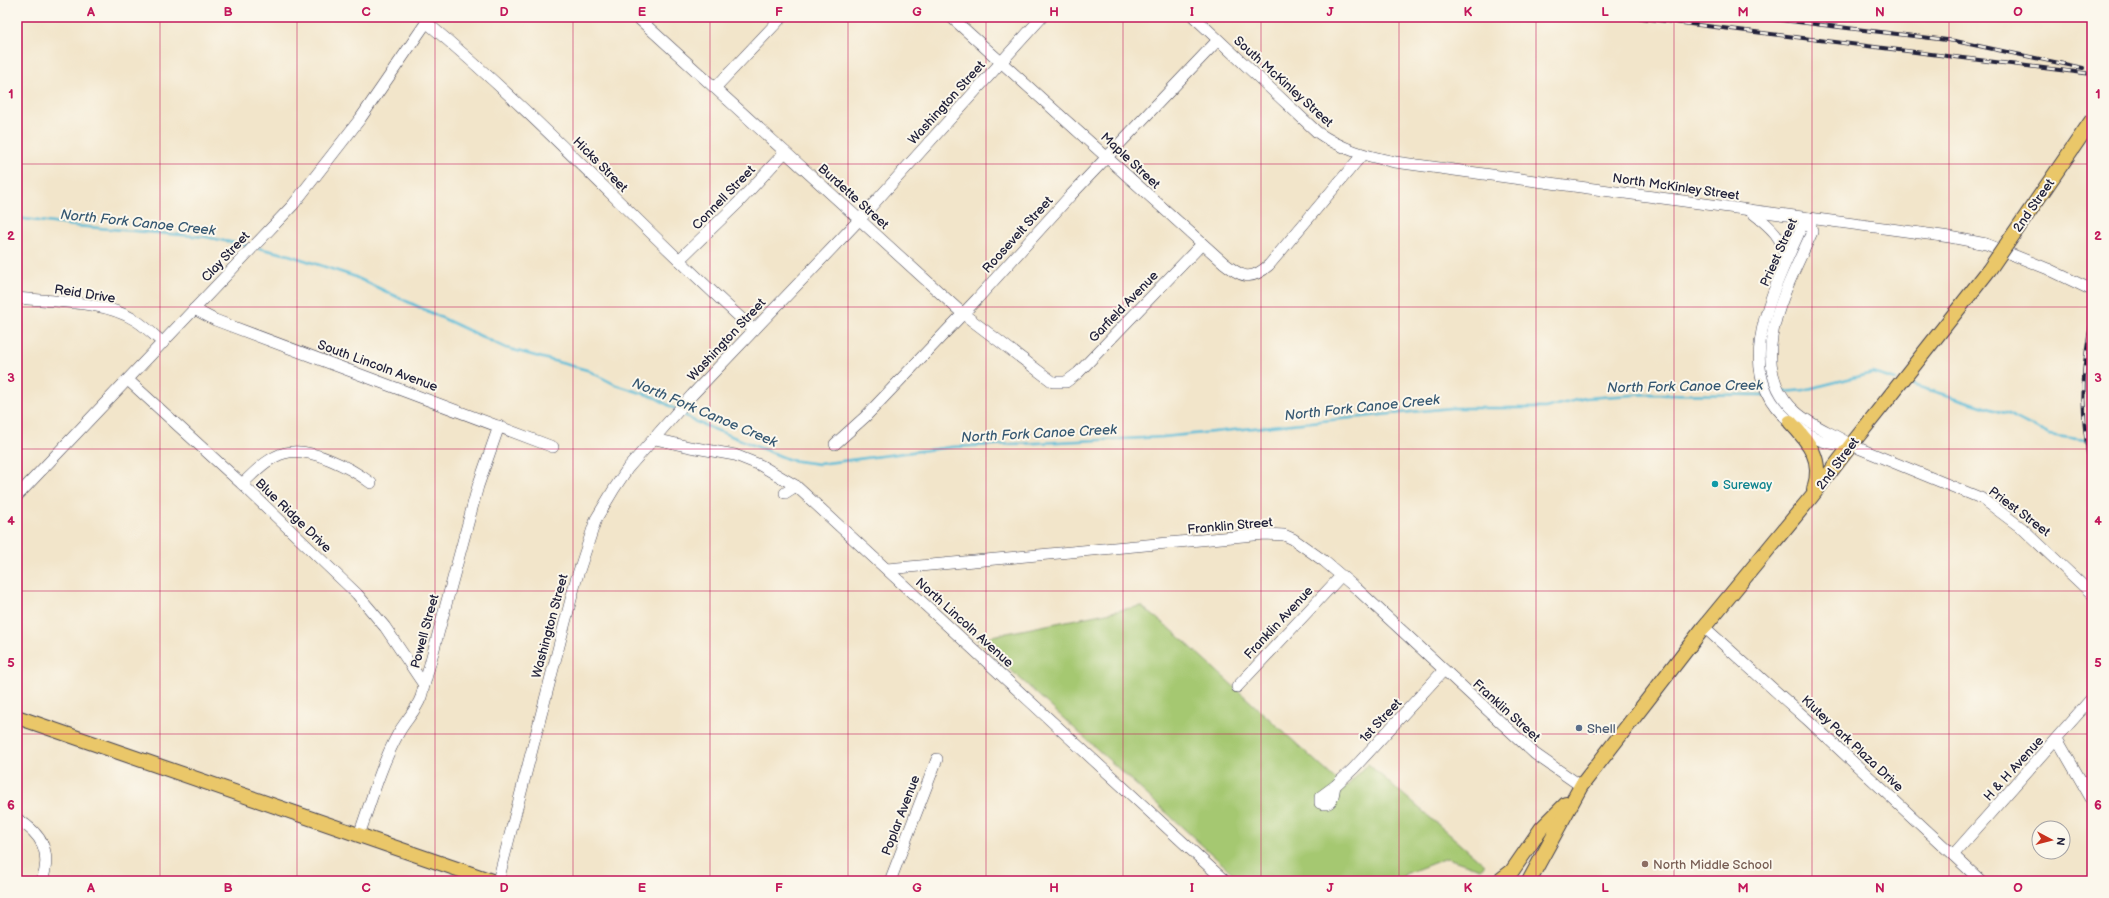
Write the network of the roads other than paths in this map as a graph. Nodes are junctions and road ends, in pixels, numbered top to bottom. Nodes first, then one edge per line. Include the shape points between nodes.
1 (637, 17) edge
2 (782, 17) edge
3 (952, 17) edge
4 (1042, 17) edge
5 (1194, 17) edge
6 (428, 20) edge
7 (1218, 40) junction
8 (1002, 61) junction
9 (715, 88) junction
10 (2092, 120) edge
11 (785, 152) junction
12 (1362, 154) junction
13 (1107, 157) junction
14 (1749, 210) junction
15 (1809, 218) junction
16 (859, 220) junction
17 (1202, 244) junction
18 (679, 260) junction
19 (1782, 271) junction
20 (2092, 290) edge
21 (17, 298) edge
22 (194, 309) junction
23 (962, 313) junction
24 (754, 330) junction
25 (164, 343) junction
26 (128, 380) junction
27 (1060, 383) joint
28 (1789, 416) junction
29 (499, 426) junction
30 (655, 439) junction
31 (835, 444) dead end
32 (1851, 445) junction
33 (553, 447) dead end
34 (371, 482) dead end
35 (242, 484) junction
36 (796, 486) junction
37 (785, 492) dead end
38 (17, 496) edge
39 (1812, 496) junction
40 (887, 569) junction
41 (1341, 576) junction
42 (2092, 594) edge
43 (1704, 627) junction
44 (1443, 671) junction
45 (424, 685) junction
46 (1237, 687) dead end
47 (2092, 698) edge
48 (17, 717) edge
49 (2057, 739) junction
50 (937, 759) dead end
51 (1334, 786) dead end
52 (1581, 786) junction
53 (1572, 798) junction
54 (2092, 800) edge
55 (17, 819) edge
56 (359, 836) junction
57 (1952, 855) junction
58 (42, 881) edge
59 (492, 881) edge
60 (498, 881) edge
61 (890, 881) edge
62 (1225, 881) edge
63 (1499, 881) edge
64 (1529, 881) edge
65 (1981, 881) edge

1 - 9 street, Burdette Street
2 - 9 street
3 - 8 street, Maple Street
4 - 8 street, Washington Street
5 - 7 street, South McKinley Street
6 - 18 street, Hicks Street
6 - 22 street, Clay Street via 360,119 293,205
7 - 12 street, South McKinley Street via 1317,132 1339,146
7 - 13 street, Roosevelt Street
8 - 13 street, Maple Street
8 - 16 street, Washington Street
9 - 11 street, Burdette Street
10 - 32 main road, 2nd Street, bridge via 1989,270
11 - 16 street, Burdette Street
11 - 18 street, Connell Street via 738,203
12 - 14 street, North McKinley Street via 1395,162
12 - 17 street, Maple Street via 1294,237 1261,272 1251,276 1237,273
13 - 17 street, Maple Street
13 - 23 street, Roosevelt Street
14 - 15 street, North McKinley Street
14 - 19 street via 1772,229 1781,242 1784,251
15 - 19 street, Priest Street via 1801,228
15 - 20 street, North McKinley Street via 1921,232 1986,244
15 - 28 street, Priest Street via 1812,232 1773,328 1770,351 1772,372
16 - 23 street, Burdette Street
16 - 24 street, Washington Street
17 - 27 street, Garfield Avenue via 1078,373 1066,382
18 - 24 street, Hicks Street
19 - 28 street, Priest Street via 1758,348 1760,373 1769,396
21 - 25 street, Reid Drive via 115,310 135,320
22 - 25 street, Clay Street
22 - 29 street, South Lincoln Avenue via 215,320
23 - 27 street, Burdette Street via 1047,379
23 - 31 street, Roosevelt Street via 865,417
24 - 30 street, Washington Street via 692,395
25 - 26 street, Clay Street
26 - 35 street, Blue Ridge Drive
26 - 38 street, Clay Street
28 - 32 street, Priest Street via 1816,439 1832,445
28 - 39 main road via 1815,454 1818,473
29 - 33 street, South Lincoln Avenue
29 - 45 street, Powell Street via 478,486
30 - 36 street, North Lincoln Avenue via 735,455 760,465
30 - 60 street, Washington Street via 628,468 596,519 569,602
32 - 39 main road, 2nd Street
32 - 42 street, Priest Street via 1983,499 2024,529
34 - 35 street via 336,463 297,451 277,456
35 - 45 street, Blue Ridge Drive via 372,611 412,664
36 - 37 street
36 - 40 street, North Lincoln Avenue
39 - 43 main road, 2nd Street
40 - 41 street, Franklin Street via 1275,534 1301,543
40 - 62 street, North Lincoln Avenue
41 - 44 street, Franklin Street
41 - 46 street, Franklin Avenue
43 - 52 main road, 2nd Street
43 - 57 street, Klutey Park Plaza Drive
44 - 51 street, 1st Street via 1354,768
44 - 52 street, Franklin Street via 1535,754
45 - 56 street, Powell Street via 419,704 389,752
47 - 49 street, H & H Avenue
48 - 56 main road
49 - 54 street
49 - 57 street, H & H Avenue
50 - 61 street, Poplar Avenue
52 - 53 main road, 2nd Street
53 - 63 main road, 2nd Street via 1551,817 1512,871
53 - 64 main road, 2nd Street
55 - 58 street via 36,832 44,847 46,864
56 - 59 main road
57 - 65 street, Klutey Park Plaza Drive

